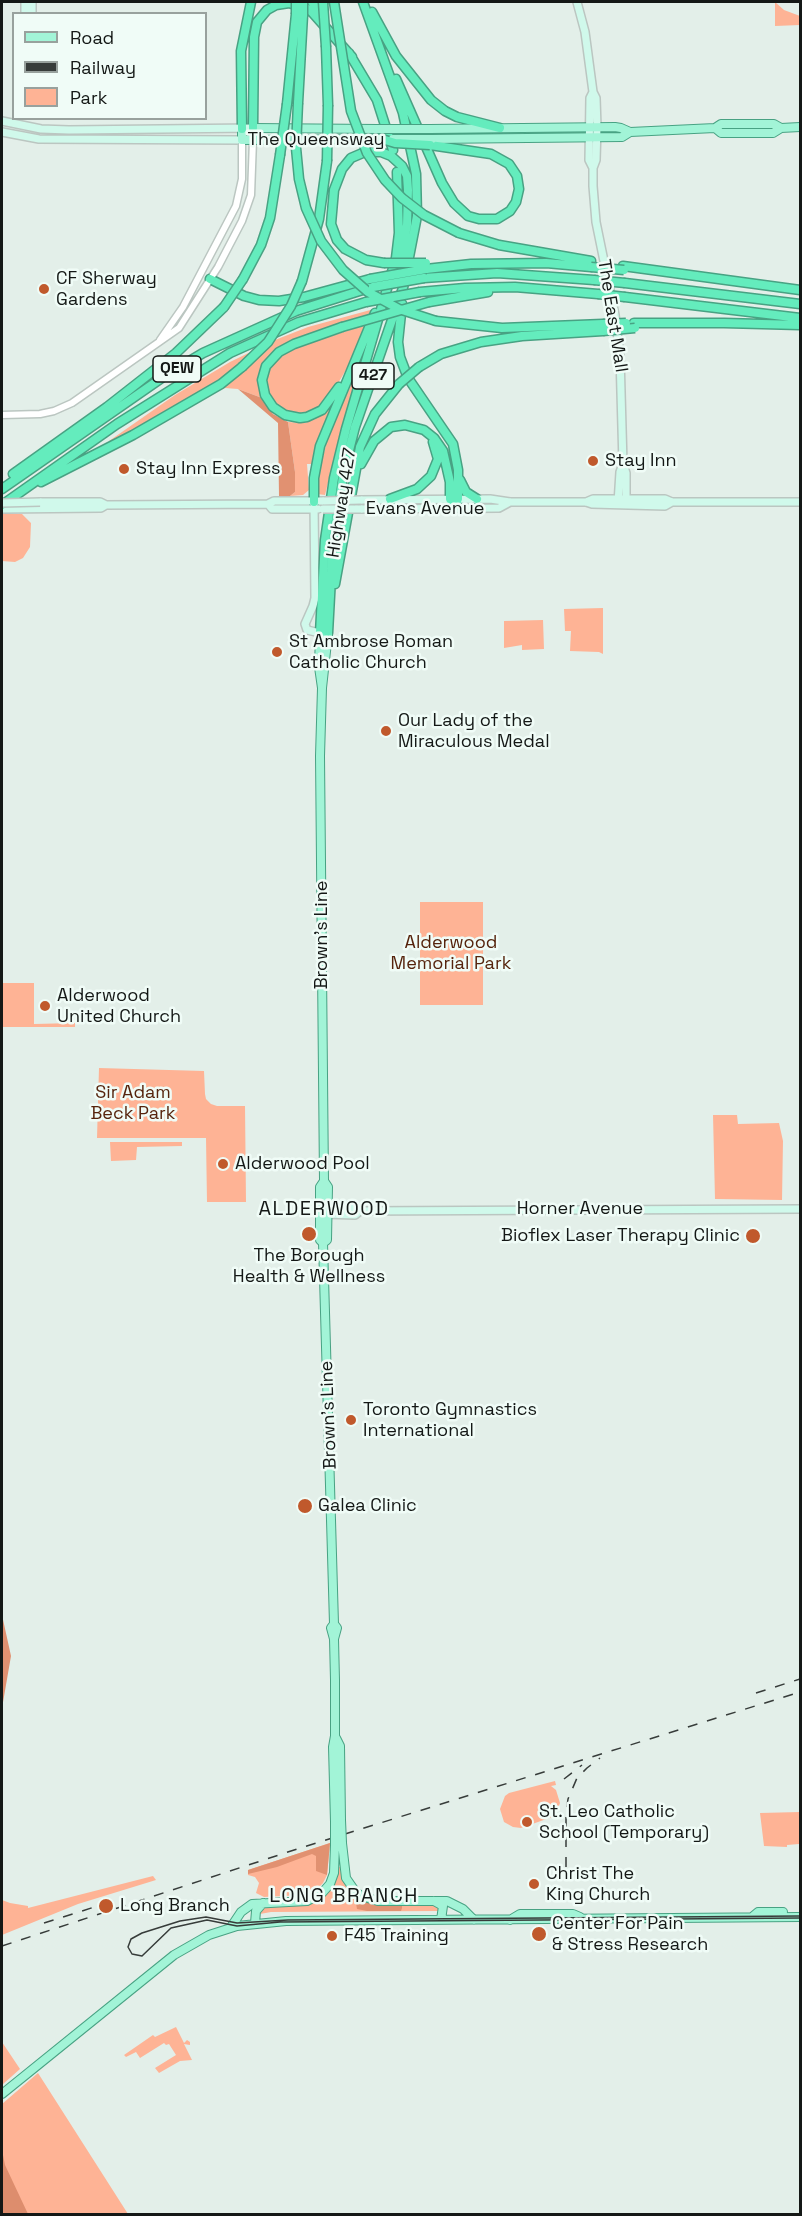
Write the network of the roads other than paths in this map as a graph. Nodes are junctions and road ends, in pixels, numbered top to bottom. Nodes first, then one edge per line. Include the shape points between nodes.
1 (251, 2) edge
2 (296, 2) edge
3 (303, 2) edge
4 (312, 2) edge
5 (323, 2) edge
6 (334, 2) edge
7 (365, 2) edge
8 (577, 2) edge
9 (299, 14) junction
10 (374, 30) junction
11 (351, 57) junction
12 (33, 120) edge
13 (2, 121) edge
14 (22, 122) edge
15 (32, 127) junction
16 (593, 127) junction
17 (801, 127) edge
18 (500, 128) junction
19 (242, 129) junction
20 (254, 129) junction
21 (2, 132) edge
22 (630, 132) junction
23 (21, 136) junction
24 (31, 138) junction
25 (593, 138) junction
26 (382, 139) joint
27 (242, 140) junction
28 (253, 140) junction
29 (431, 142) junction
30 (393, 150) dead end
31 (397, 172) dead end
32 (398, 222) junction
33 (591, 264) junction
34 (425, 270) junction
35 (201, 274) junction
36 (197, 281) junction
37 (208, 282) junction
38 (371, 283) junction
39 (514, 287) junction
40 (404, 288) junction
41 (801, 290) edge
42 (801, 304) edge
43 (801, 318) edge
44 (801, 326) edge
45 (603, 327) junction
46 (158, 343) junction
47 (361, 350) junction
48 (362, 378) junction
49 (2, 416) edge
50 (428, 434) junction
51 (458, 470) junction
52 (2, 484) edge
53 (352, 487) junction
54 (2, 489) edge
55 (16, 494) junction
56 (390, 499) junction
57 (454, 499) junction
58 (477, 499) junction
59 (510, 502) junction
60 (622, 502) junction
61 (801, 502) edge
62 (2, 504) edge
63 (106, 505) junction
64 (319, 506) junction
65 (454, 508) junction
66 (2, 509) edge
67 (329, 602) junction
68 (323, 630) junction
69 (801, 1209) edge
70 (324, 1211) junction
71 (338, 1844) junction
72 (430, 1900) junction
73 (264, 1902) junction
74 (801, 1917) edge
75 (441, 1920) junction
76 (451, 1920) junction
77 (474, 1920) junction
78 (510, 1920) junction
79 (255, 1923) junction
80 (231, 1927) junction
81 (2, 2094) edge

1 - 19 highway via 242,51
2 - 9 highway, bridge
3 - 9 highway, bridge
4 - 11 highway
5 - 55 highway, bridge via 327,161 319,219 303,281 291,306 268,342 221,384 142,430
6 - 33 highway, bridge via 351,111 368,153 402,198 459,233
7 - 10 highway, 427
7 - 18 highway via 396,56 431,100 457,117
8 - 16 main road, The East Mall via 596,98
9 - 45 highway, bridge via 299,179 306,208 321,241 343,270 368,292 436,321 502,328
9 - 52 highway, bridge via 270,218 243,279 224,307 176,353
10 - 29 highway via 454,203 468,216 479,219 496,219 510,212 519,189 517,176 509,165 491,154
10 - 40 highway, Highway 427 / 427 via 403,113 416,174 417,216
11 - 20 highway via 306,8 289,3 267,10 257,22 254,37
11 - 30 highway via 377,100
12 - 15 main road
13 - 14 main road, The Queensway
14 - 15 main road, The Queensway
14 - 23 main road
15 - 19 main road, The Queensway
15 - 24 main road
16 - 18 main road, The Queensway
16 - 22 main road, The Queensway
16 - 25 main road, The East Mall
17 - 22 main road, The Queensway via 781,128 773,133 721,133 715,128
18 - 20 main road, The Queensway, bridge
19 - 20 main road, The Queensway
19 - 27 main road
20 - 28 main road
21 - 23 main road, The Queensway
22 - 25 main road, The Queensway via 622,137
23 - 24 main road, The Queensway
24 - 27 main road, The Queensway
25 - 29 main road, The Queensway
25 - 60 main road, The East Mall via 596,222 620,356 626,473
26 - 28 main road, The Queensway
26 - 29 highway, bridge via 395,143
27 - 28 main road, The Queensway
27 - 35 street via 242,179 236,206
28 - 37 street via 251,195 242,222
31 - 32 highway, Highway 427 / 427
32 - 47 highway via 388,271
32 - 48 highway, Highway 427 / 427 via 391,281
33 - 34 highway via 460,262
33 - 41 highway
34 - 38 highway, QEW, bridge
34 - 42 highway, QEW, bridge via 594,280
34 - 48 highway, bridge via 384,263 366,260 337,240 332,224 334,190 351,158 365,152 388,154 407,176 406,237 400,268
35 - 36 street
35 - 37 street
36 - 37 street
36 - 46 street
37 - 38 highway via 244,296 279,301
37 - 46 street via 179,328
38 - 54 highway, QEW via 203,353
39 - 43 highway, bridge
39 - 47 highway, bridge via 429,302 286,348 270,361 264,372 267,399 285,415 300,418 322,410
39 - 55 highway, bridge via 420,292 366,302 299,322 230,353
40 - 51 highway via 400,357 408,378 449,436
40 - 67 highway, Highway 427 / 427 via 355,427 344,470
44 - 45 highway, bridge via 724,323
45 - 53 highway, bridge via 481,342 450,351 419,367 381,404 367,429
46 - 49 street via 82,397 54,411
47 - 64 highway via 320,446 314,478
48 - 68 highway, Highway 427 / 427 via 332,492 325,540
50 - 53 highway via 418,427 398,425 379,435 365,454
50 - 56 highway via 437,451 435,469 422,486
50 - 57 highway via 438,442 444,456
51 - 57 highway
51 - 58 highway via 464,489
53 - 67 highway
55 - 62 highway
56 - 57 main road, Evans Avenue
56 - 64 main road, Evans Avenue, bridge
57 - 58 main road, Evans Avenue
57 - 65 highway
58 - 59 main road, Evans Avenue
59 - 60 main road, Evans Avenue
59 - 65 main road, Evans Avenue via 499,508
60 - 61 main road, Evans Avenue
62 - 63 main road, Evans Avenue, bridge
63 - 64 main road, Evans Avenue via 274,501
63 - 66 main road, Evans Avenue
64 - 65 main road, Evans Avenue, bridge
64 - 68 main road via 315,598 305,624 308,630
67 - 68 highway, Highway 427
68 - 70 main road, Brown's Line via 319,667 324,1181 320,1187
69 - 70 main road, Horner Avenue via 360,1211 355,1215
70 - 71 main road, Brown's Line, bridge via 334,1624 331,1628 336,1736 340,1746
71 - 72 main road, Brown's Line via 349,1885 358,1894 378,1900
71 - 73 main road, Brown's Line via 332,1878 322,1893 307,1900
72 - 75 main road via 442,1904
72 - 77 main road, Brown's Line via 451,1902
73 - 79 main road via 256,1911
73 - 80 main road, Brown's Line via 249,1905
74 - 78 main road via 792,1912 758,1912 746,1923 711,1923 696,1918 586,1920 573,1914 520,1914
75 - 76 main road
75 - 79 main road
76 - 77 main road
76 - 78 main road via 464,1925 504,1925
77 - 78 main road
79 - 80 main road
80 - 81 main road via 174,1955

